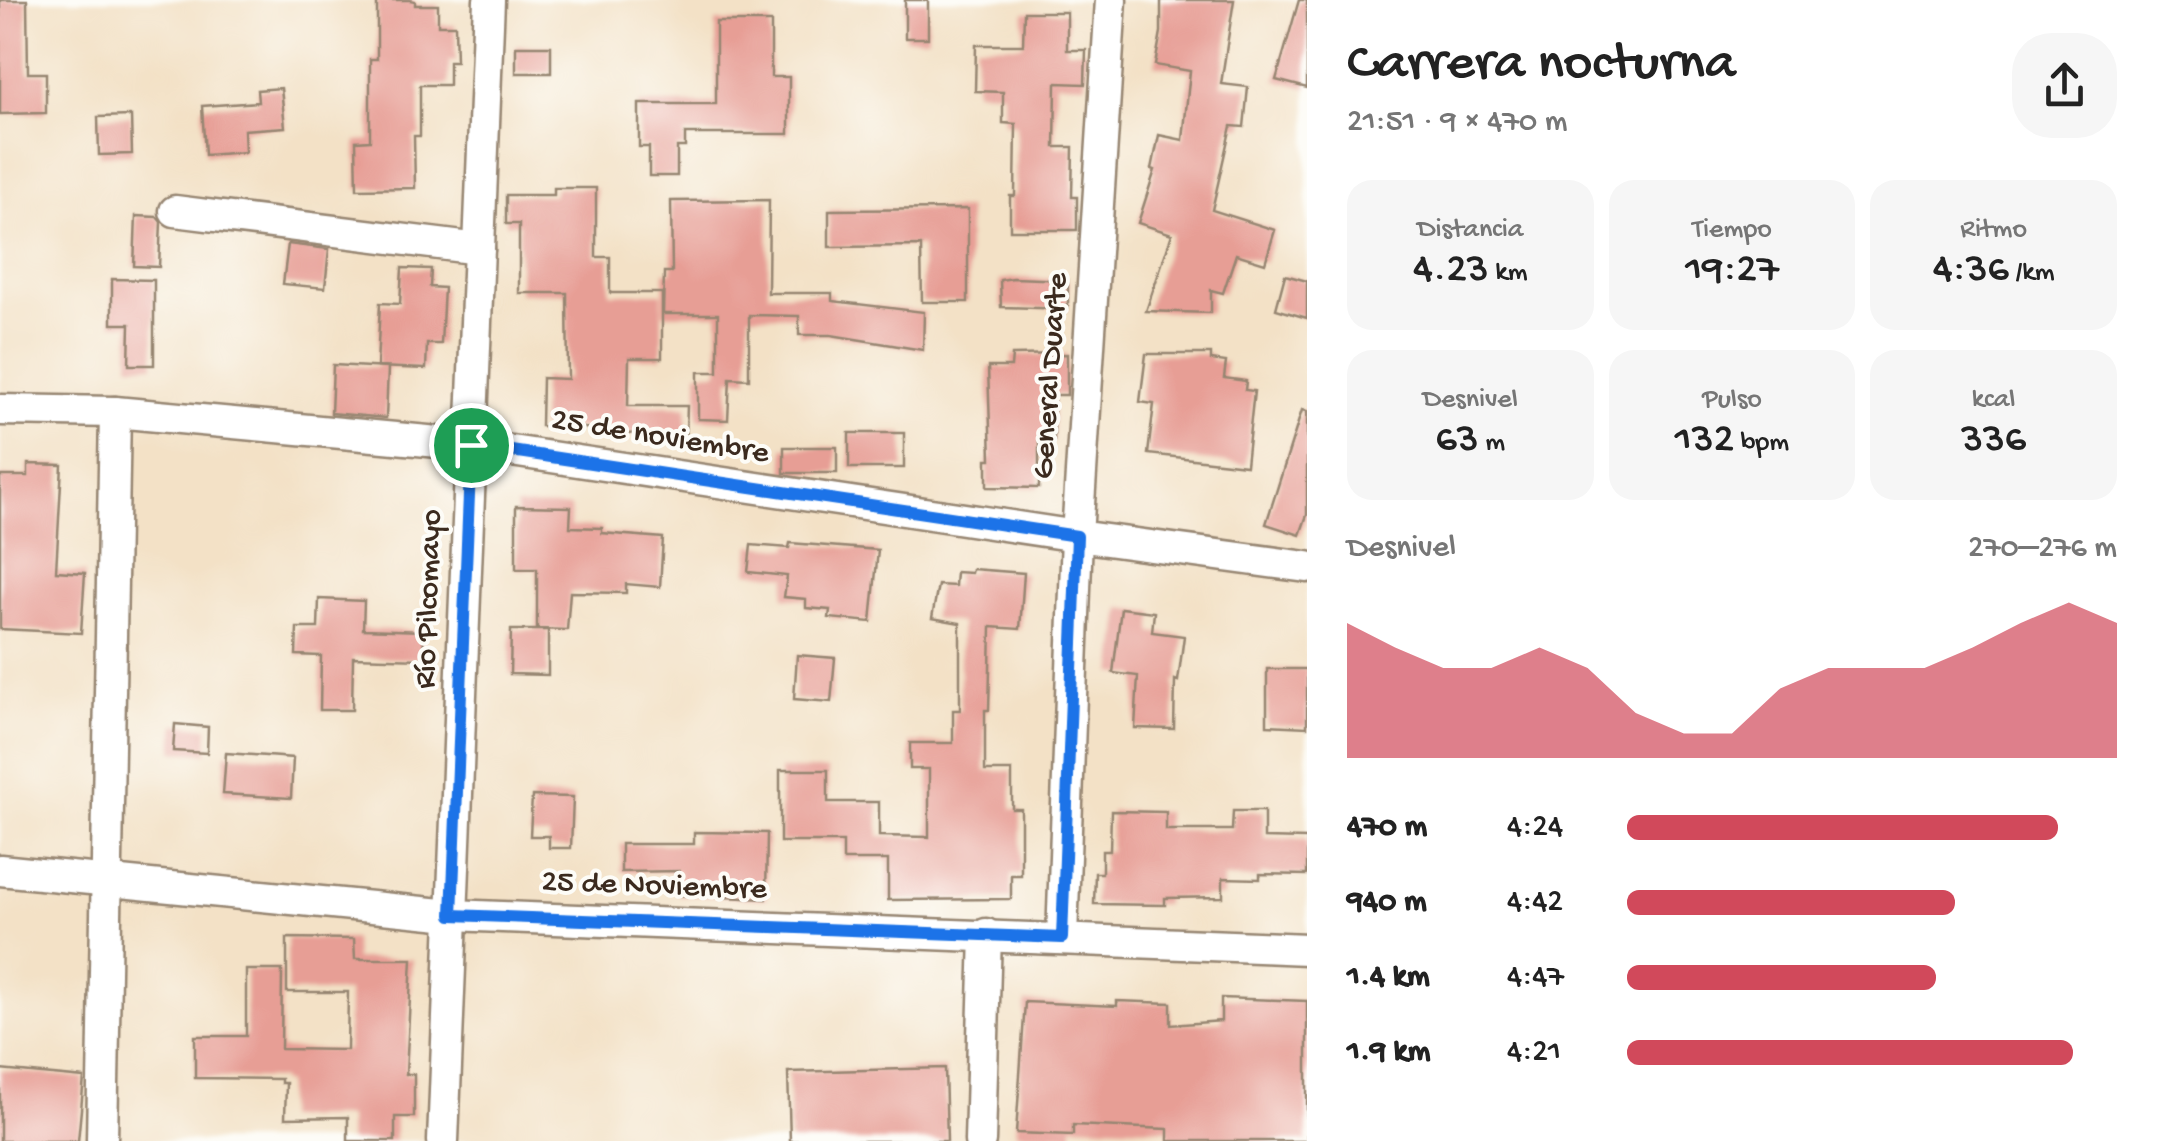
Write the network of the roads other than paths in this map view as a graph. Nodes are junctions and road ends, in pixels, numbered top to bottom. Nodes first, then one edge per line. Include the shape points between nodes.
1 (489, 0) edge
2 (1111, 0) edge
3 (175, 211) dead end
4 (479, 249) junction
5 (0, 410) edge
6 (115, 412) junction
7 (471, 445) junction
8 (1077, 536) junction
9 (1307, 567) edge
10 (0, 870) edge
11 (107, 880) junction
12 (452, 915) junction
13 (986, 934) junction
14 (1062, 938) junction
15 (1307, 948) edge
16 (102, 1141) edge
17 (443, 1141) edge
18 (980, 1141) edge

1 - 4 street, Río Pilcomayo
2 - 8 street, General Duarte
3 - 4 street
4 - 7 street, Río Pilcomayo
5 - 6 street, 25 de noviembre
6 - 7 street, 25 de noviembre
6 - 11 street
7 - 8 street, 25 de noviembre
7 - 12 street, Río Pilcomayo
8 - 9 street, 25 de noviembre
8 - 14 street, General Duarte
10 - 11 street, 25 de Noviembre
11 - 12 street, 25 de Noviembre
11 - 16 street
12 - 13 street, 25 de Noviembre
12 - 17 street, Río Pilcomayo
13 - 14 street, 25 de Noviembre
13 - 18 street
14 - 15 street, 25 de Noviembre

